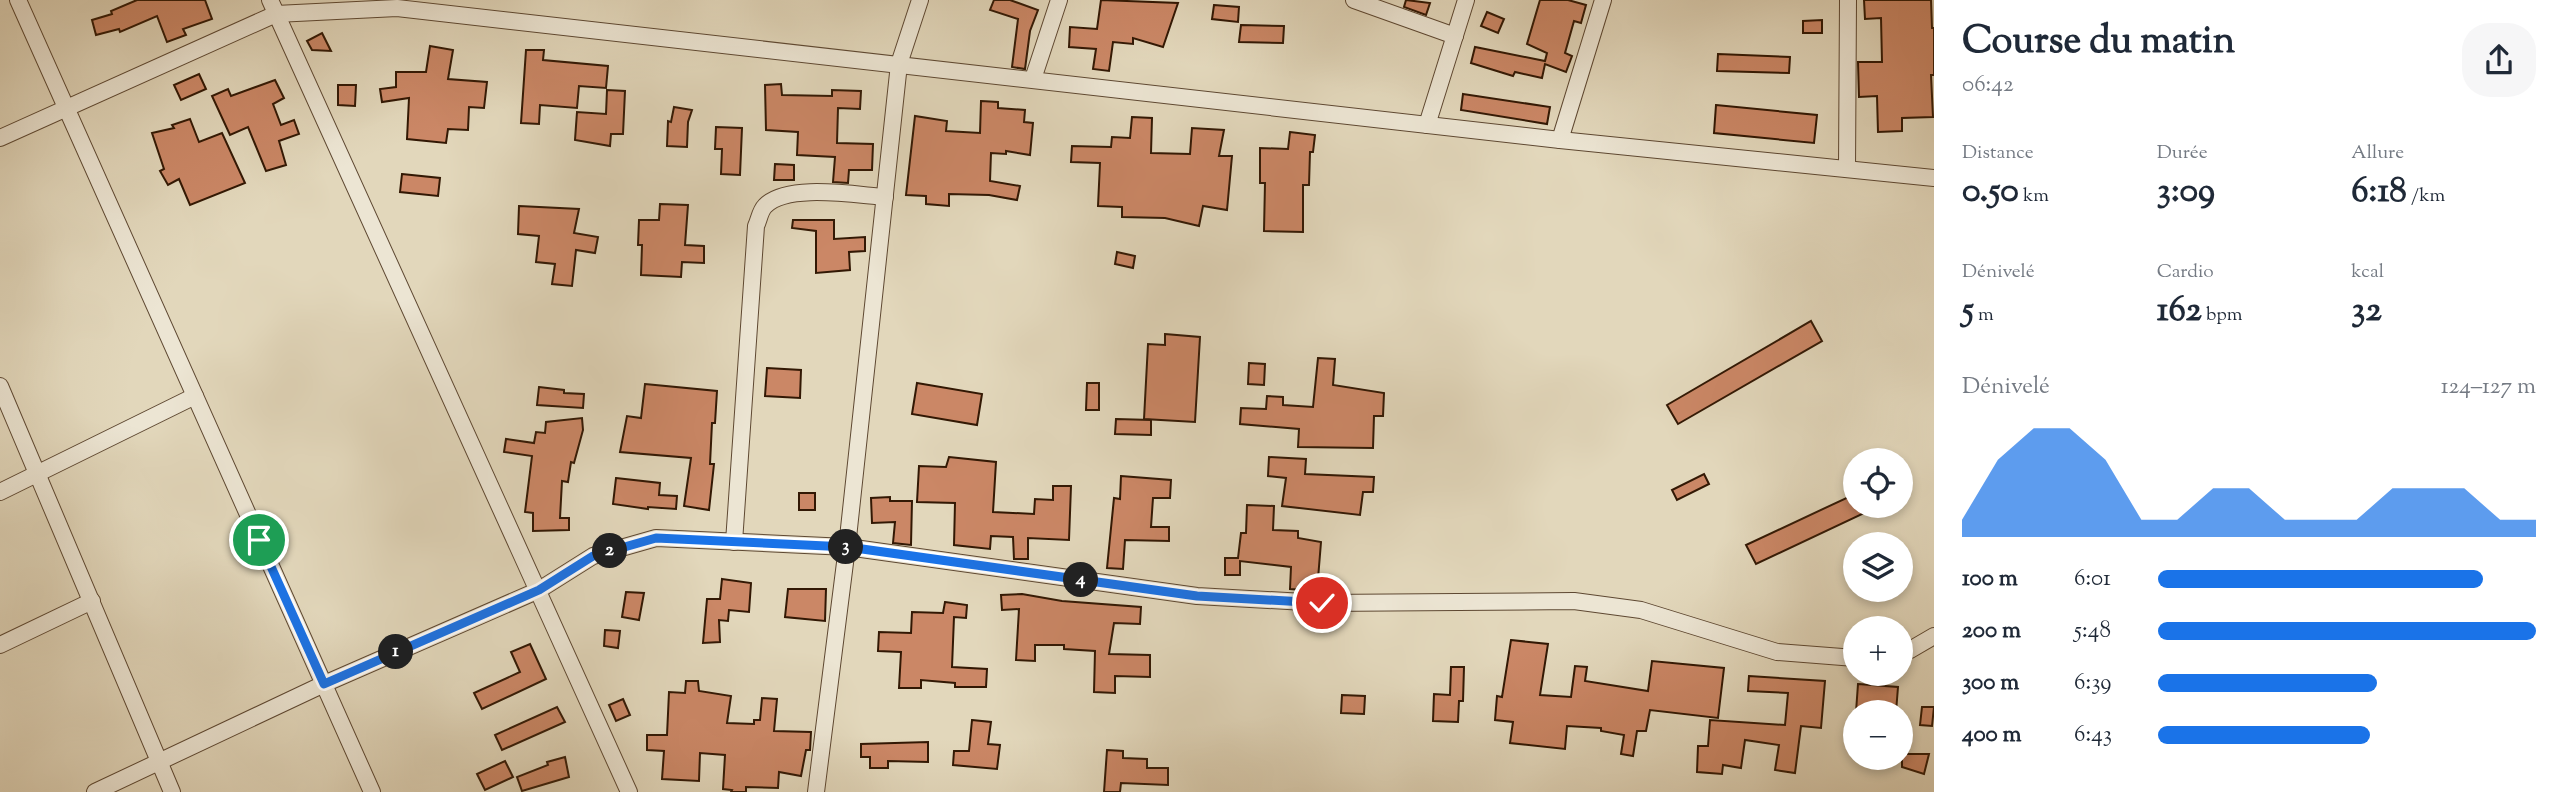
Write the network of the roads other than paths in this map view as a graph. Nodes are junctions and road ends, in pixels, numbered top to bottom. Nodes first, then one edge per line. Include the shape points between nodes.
1 (18, 0) edge
2 (920, 0) edge
3 (1059, 0) edge
4 (1354, 0) edge
5 (1466, 0) edge
6 (1603, 0) edge
7 (1848, 0) edge
8 (398, 4) edge
9 (273, 7) edge
10 (1455, 36) junction
11 (899, 64) junction
12 (1033, 79) junction
13 (67, 109) junction
14 (1427, 125) junction
15 (0, 138) edge
16 (1560, 140) junction
17 (1847, 169) junction
18 (1934, 178) edge
19 (885, 197) junction
20 (0, 386) edge
21 (195, 396) junction
22 (39, 475) junction
23 (0, 492) edge
24 (734, 542) junction
25 (848, 547) junction
26 (539, 590) junction
27 (92, 601) junction
28 (1934, 636) edge
29 (0, 645) edge
30 (1913, 648) edge
31 (1843, 657) edge
32 (324, 684) junction
33 (158, 763) junction
34 (95, 792) edge
35 (172, 792) edge
36 (372, 792) edge
37 (629, 792) edge
38 (817, 792) edge

1 - 13 street
2 - 11 street
3 - 12 street
4 - 10 street
5 - 10 street
6 - 16 street
7 - 17 street
8 - 9 street
8 - 11 street
9 - 13 street
9 - 26 street
10 - 14 street
11 - 12 street
11 - 19 street
12 - 14 street
13 - 15 street
13 - 21 street
14 - 16 street
16 - 17 street
17 - 18 street
19 - 24 street via 794,192 763,207 756,226
19 - 25 street
20 - 22 street
21 - 22 street
21 - 32 street
22 - 23 street
22 - 27 street
24 - 25 street
24 - 26 street via 656,538 593,556
25 - 31 street via 1197,596 1322,603 1574,601 1641,610 1777,652
25 - 38 street
26 - 32 street
26 - 37 street
27 - 29 street
27 - 33 street
28 - 30 street
32 - 33 street
32 - 36 street
33 - 34 street
33 - 35 street

